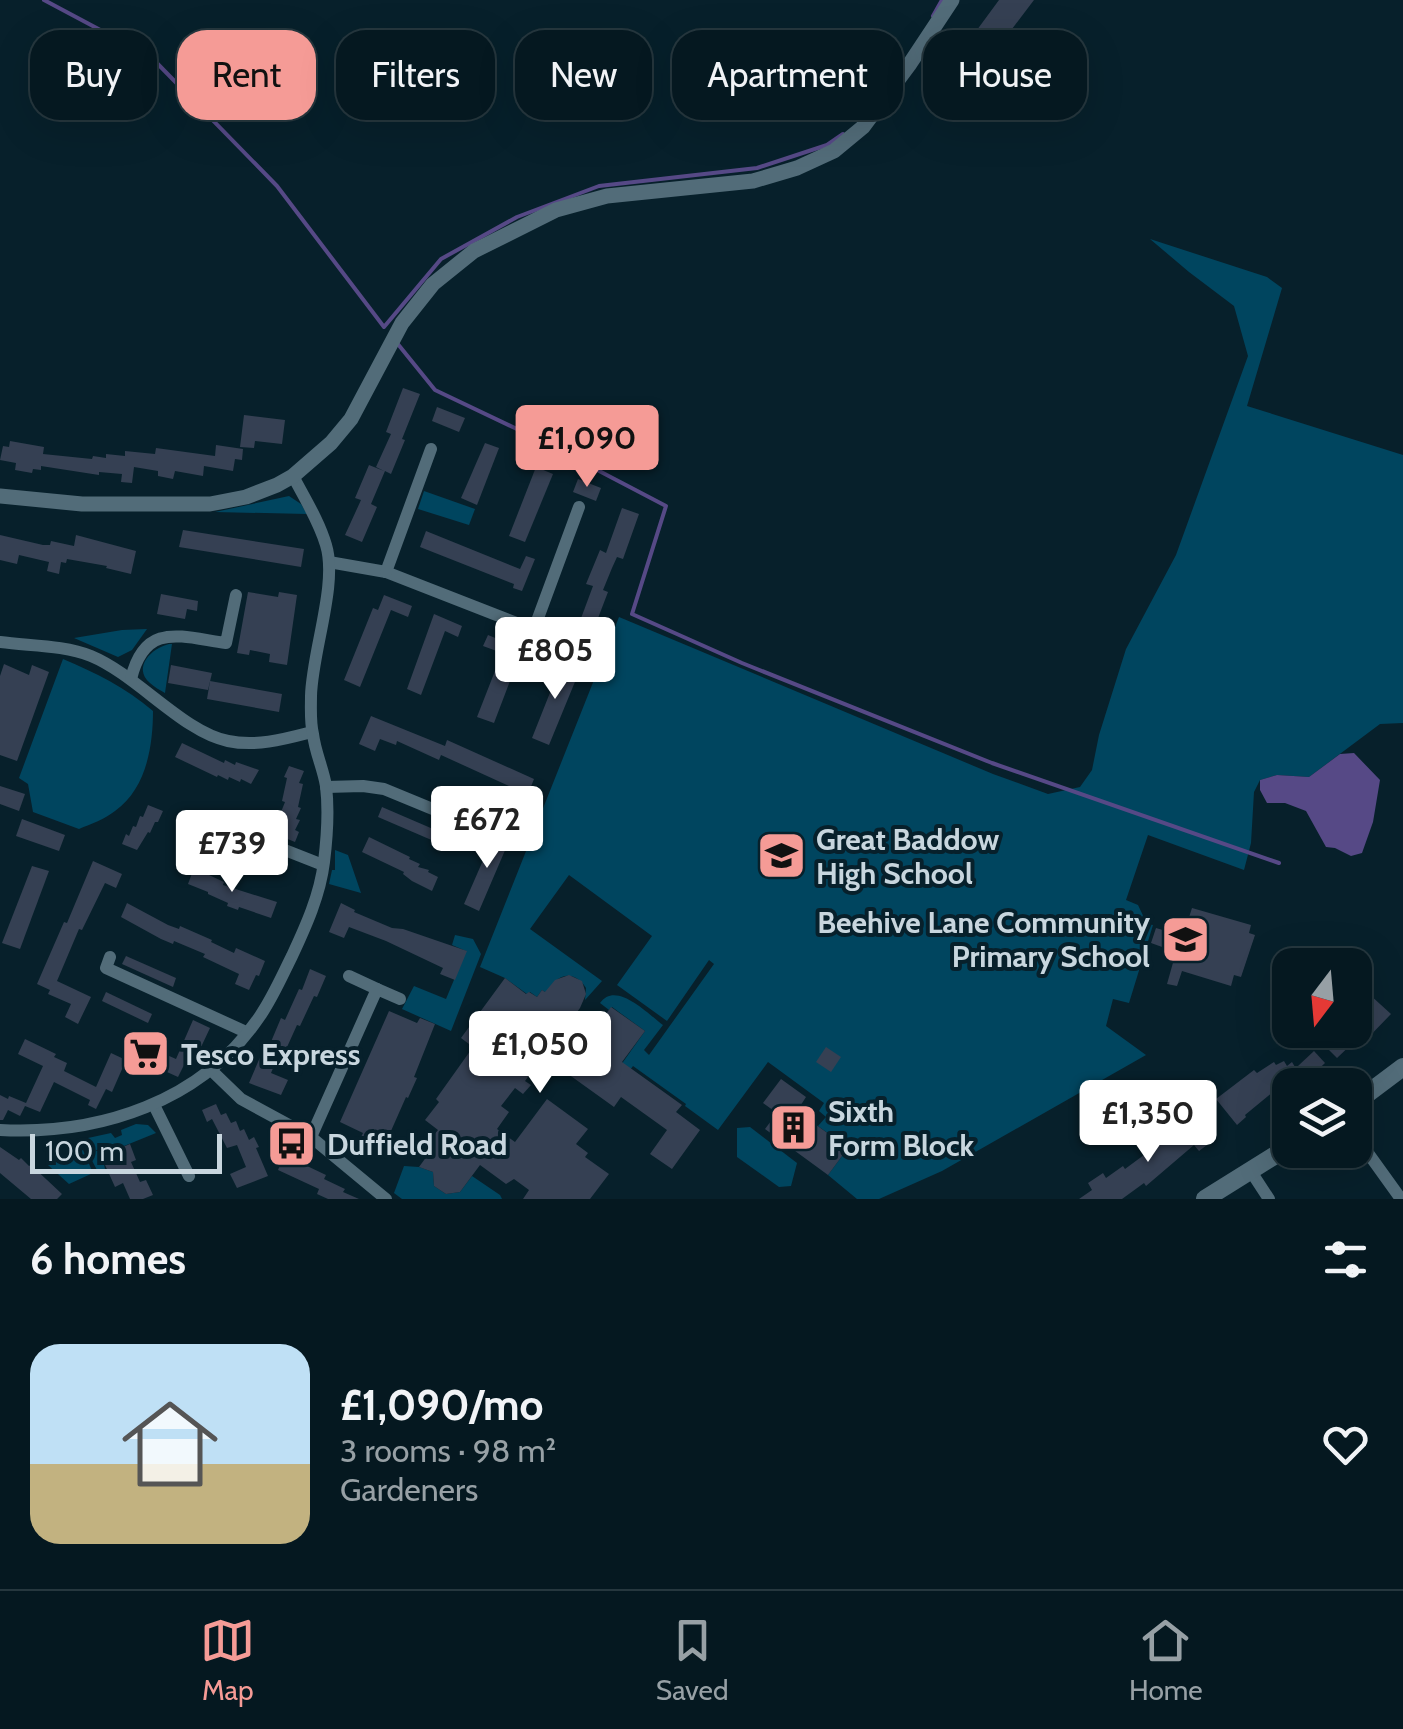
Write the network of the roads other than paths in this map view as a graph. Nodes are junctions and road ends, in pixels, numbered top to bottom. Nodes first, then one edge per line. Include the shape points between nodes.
1 (952, 0) edge
2 (432, 449) dead end
3 (293, 476) junction
4 (0, 496) edge
5 (579, 507) dead end
6 (328, 562) junction
7 (386, 572) junction
8 (236, 595) dead end
9 (534, 630) junction
10 (0, 643) edge
11 (586, 650) dead end
12 (131, 678) junction
13 (312, 732) junction
14 (326, 787) junction
15 (452, 817) dead end
16 (195, 842) dead end
17 (324, 865) junction
18 (105, 968) dead end
19 (349, 976) dead end
20 (377, 988) junction
21 (400, 998) dead end
22 (246, 1032) junction
23 (1403, 1067) edge
24 (211, 1070) junction
25 (1372, 1090) edge
26 (154, 1104) junction
27 (0, 1130) edge
28 (311, 1137) junction
29 (1272, 1157) edge
30 (1372, 1158) edge
31 (1250, 1170) junction
32 (189, 1176) dead end
33 (386, 1199) edge
34 (1205, 1199) edge
35 (1268, 1199) edge
36 (1402, 1199) edge

1 - 3 street via 863,128 834,151 752,180 607,196 556,210 474,251 412,310 351,418
2 - 7 street
3 - 4 street via 210,504
3 - 6 street via 316,519
5 - 9 street
6 - 7 street
6 - 13 street
7 - 9 street
8 - 12 street via 226,643 168,636 148,644
9 - 11 street
10 - 12 street via 90,655
12 - 13 street via 200,730 227,741 272,742
13 - 14 street
14 - 15 street via 384,789
14 - 17 street
16 - 17 street via 206,819
17 - 22 street via 302,936
18 - 22 street
19 - 20 street
20 - 21 street
20 - 28 street
22 - 24 street
23 - 25 main road
24 - 26 street
24 - 28 street via 241,1098
26 - 27 street via 81,1127
26 - 32 street
28 - 33 street
29 - 31 main road
30 - 36 street
31 - 34 main road
31 - 35 street

